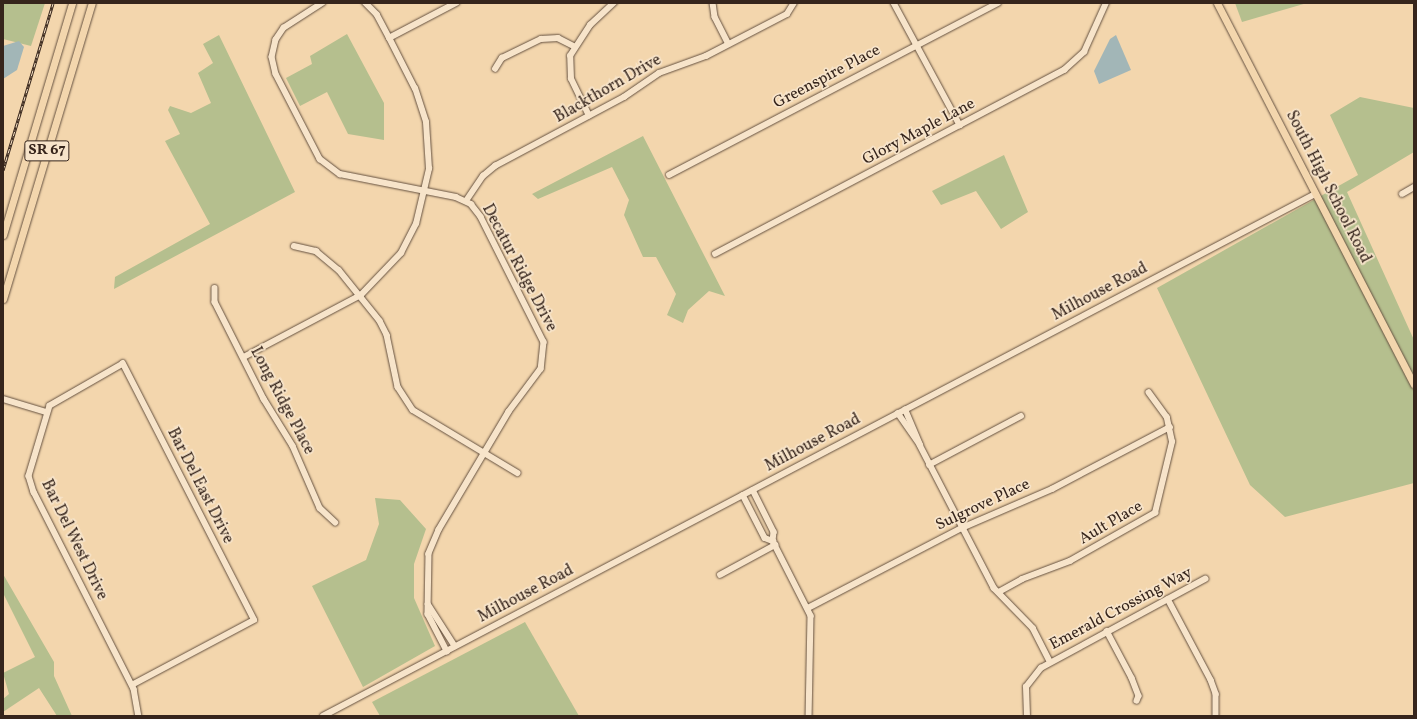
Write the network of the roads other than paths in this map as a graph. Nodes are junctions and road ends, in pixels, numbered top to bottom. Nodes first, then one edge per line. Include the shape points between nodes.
1 (72, 3) edge
2 (92, 3) edge
3 (323, 3) edge
4 (364, 3) edge
5 (614, 3) edge
6 (713, 3) edge
7 (794, 3) edge
8 (894, 3) edge
9 (998, 3) edge
10 (1106, 3) edge
11 (1217, 3) edge
12 (452, 4) edge
13 (389, 38) junction
14 (729, 44) junction
15 (918, 44) junction
16 (574, 46) junction
17 (495, 69) dead end
18 (589, 116) junction
19 (960, 125) junction
20 (669, 175) dead end
21 (1414, 187) edge
22 (426, 191) junction
23 (1315, 194) junction
24 (1402, 194) dead end
25 (466, 201) junction
26 (3, 235) edge
27 (294, 246) dead end
28 (715, 254) dead end
29 (215, 288) dead end
30 (361, 295) junction
31 (3, 299) edge
32 (244, 358) junction
33 (123, 364) joint
34 (1414, 384) edge
35 (1149, 394) dead end
36 (3, 399) edge
37 (905, 410) junction
38 (46, 412) junction
39 (898, 413) junction
40 (1021, 416) dead end
41 (1170, 427) junction
42 (920, 445) junction
43 (484, 454) junction
44 (929, 465) junction
45 (518, 473) dead end
46 (753, 490) junction
47 (743, 495) junction
48 (335, 522) dead end
49 (962, 528) junction
50 (774, 543) junction
51 (720, 575) dead end
52 (1205, 579) dead end
53 (999, 592) junction
54 (1168, 599) junction
55 (428, 604) junction
56 (808, 608) junction
57 (1107, 631) junction
58 (454, 646) junction
59 (447, 651) junction
60 (1050, 662) junction
61 (132, 685) junction
62 (1137, 701) dead end
63 (139, 716) edge
64 (323, 716) edge
65 (809, 716) edge
66 (1027, 716) edge
67 (1216, 716) edge

1 - 26 main road, SR 67
2 - 31 main road, SR 67
3 - 22 street, Decatur Ridge Drive via 289,24 278,36 273,48 274,70 325,164 340,174
4 - 13 street via 377,15
5 - 16 street
6 - 14 street via 715,17
7 - 14 street, Blackthorn Drive via 787,14
8 - 15 street
9 - 15 street, Greenspire Place
10 - 19 street, Glory Maple Lane via 1077,62
11 - 23 main road, South High School Road
12 - 13 street
13 - 22 street via 424,115 430,153
14 - 18 street, Blackthorn Drive via 659,73
15 - 19 street
15 - 20 street, Greenspire Place
16 - 17 street via 558,38 541,39 502,58
16 - 18 street via 569,74
18 - 25 street, Blackthorn Drive via 491,169
19 - 28 street, Glory Maple Lane
21 - 24 street
22 - 25 street, Decatur Ridge Drive
22 - 30 street via 416,224 401,253
23 - 34 main road, South High School Road
23 - 37 street, Milhouse Road
25 - 43 street, Decatur Ridge Drive via 481,217 541,333 545,348 540,370 508,412
27 - 30 street via 316,251
29 - 32 street, Long Ridge Place via 215,302
30 - 32 street
30 - 43 street via 385,330 395,379 407,404 423,418
32 - 48 street, Long Ridge Place via 293,446 320,508
33 - 38 street, Bar Del West Drive via 58,399
33 - 61 street, Bar Del East Drive via 254,620
35 - 41 street
36 - 38 street
37 - 39 street, Milhouse Road
37 - 42 street
38 - 61 street, Bar Del West Drive via 30,464 31,484
39 - 42 street
39 - 46 street, Milhouse Road
40 - 44 street
41 - 49 street, Sulgrove Place via 1052,489
41 - 53 street, Ault Place via 1172,442 1168,467 1154,513 1070,561 1022,579
42 - 44 street
43 - 45 street
43 - 55 street, Decatur Ridge Drive via 433,542 427,568
44 - 49 street
46 - 47 street, Milhouse Road
46 - 50 street via 774,532
47 - 50 street via 765,538
47 - 58 street, Milhouse Road
49 - 53 street
49 - 56 street, Sulgrove Place
50 - 51 street
50 - 56 street
52 - 54 street, Emerald Crossing Way
53 - 60 street via 1033,628
54 - 57 street, Emerald Crossing Way
54 - 67 street via 1211,680 1216,694
55 - 58 street
55 - 59 street, Decatur Ridge Drive via 428,614
56 - 65 street via 812,633
57 - 60 street, Emerald Crossing Way
57 - 62 street via 1132,678 1139,696
58 - 59 street, Milhouse Road
59 - 64 street, Milhouse Road
60 - 66 street, Emerald Crossing Way via 1035,673 1026,687
61 - 63 street, Bar Del West Drive

